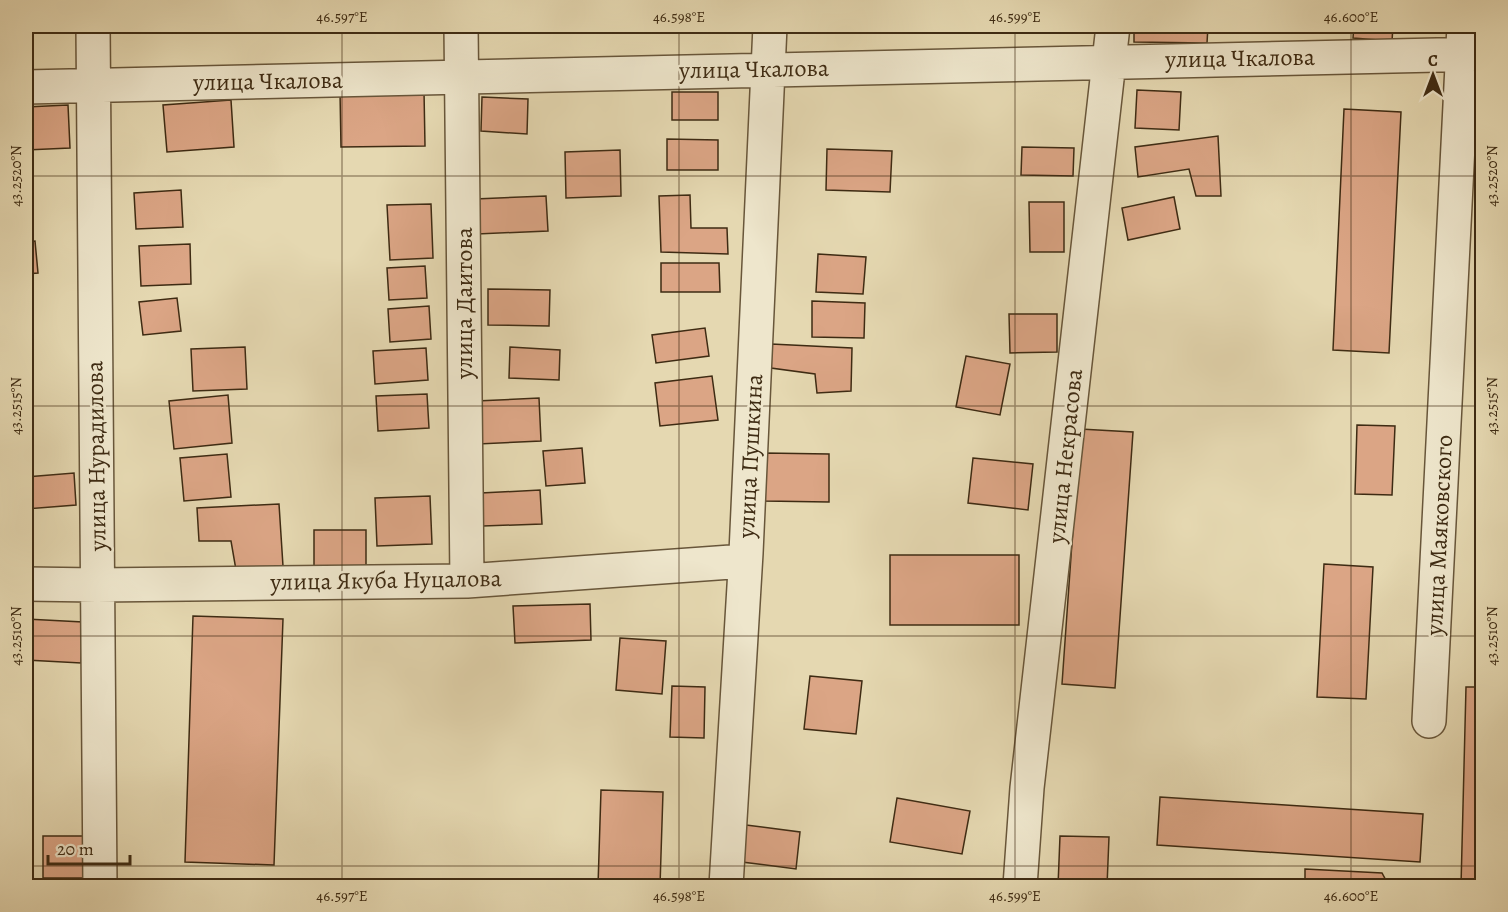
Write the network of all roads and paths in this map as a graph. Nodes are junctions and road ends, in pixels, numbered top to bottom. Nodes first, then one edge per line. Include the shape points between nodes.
1 (93, 26) edge
2 (461, 26) edge
3 (770, 26) edge
4 (1113, 26) edge
5 (1470, 44) edge
6 (1110, 61) junction
7 (769, 69) junction
8 (462, 76) junction
9 (93, 85) junction
10 (26, 87) edge
11 (745, 561) junction
12 (466, 581) junction
13 (26, 584) edge
14 (98, 585) junction
15 (1430, 722) dead end
16 (100, 886) edge
17 (726, 886) edge
18 (1020, 886) edge

1 - 9 street, улица Нурадилова
2 - 8 street, улица Даитова
3 - 7 street, улица Пушкина
4 - 6 street, улица Некрасова
5 - 6 street, улица Чкалова
5 - 15 street, улица Маяковского
6 - 7 street, улица Чкалова
6 - 18 street, улица Некрасова
7 - 8 street, улица Чкалова
7 - 11 street, улица Пушкина
8 - 9 street, улица Чкалова
8 - 12 street, улица Даитова
9 - 10 street, улица Чкалова
9 - 14 street, улица Нурадилова
11 - 12 street, улица Якуба Нуцалова
11 - 17 street, улица Пушкина
12 - 14 street, улица Якуба Нуцалова
13 - 14 street, улица Якуба Нуцалова
14 - 16 street, улица Нурадилова

